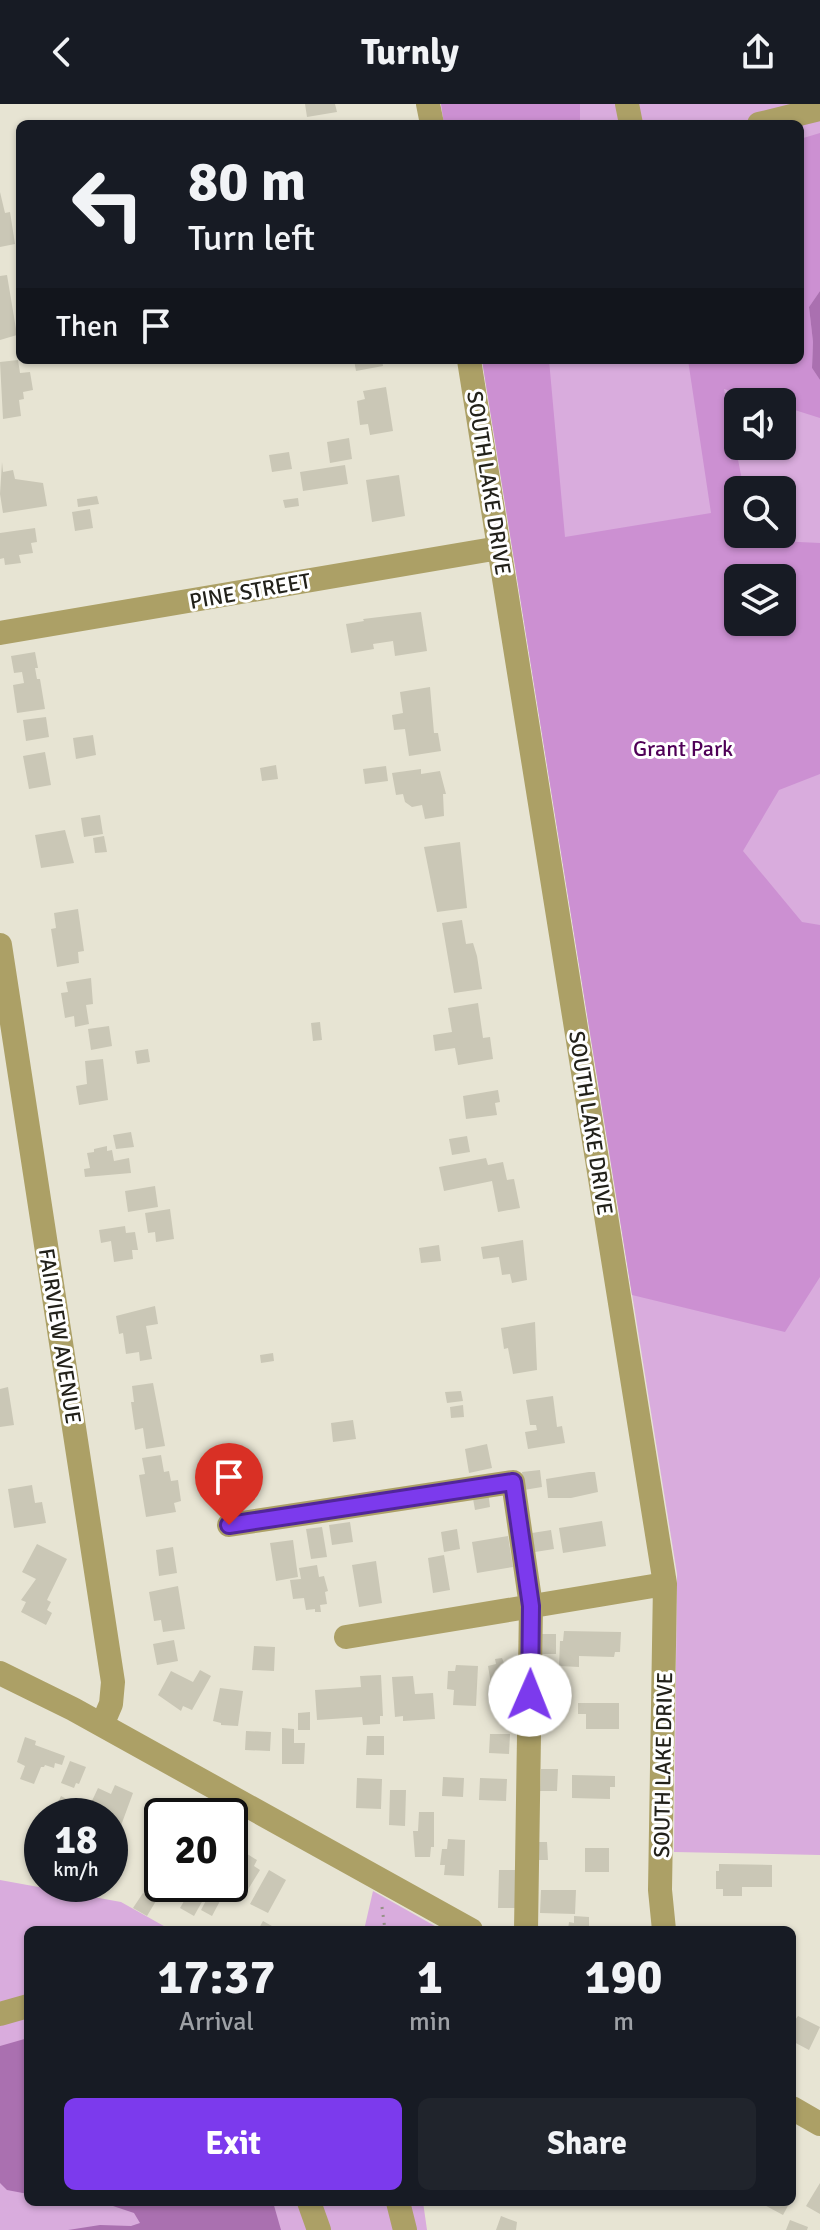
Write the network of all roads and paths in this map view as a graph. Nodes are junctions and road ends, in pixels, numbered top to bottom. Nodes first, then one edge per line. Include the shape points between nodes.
1 (820, 109) edge
2 (775, 120) edge
3 (470, 364) edge
4 (499, 548) junction
5 (0, 633) edge
6 (0, 945) edge
7 (229, 1525) dead end
8 (665, 1584) junction
9 (531, 1606) junction
10 (346, 1637) dead end
11 (0, 1673) edge
12 (102, 1725) junction
13 (660, 1890) junction
14 (382, 1907) dead end
15 (439, 1922) edge
16 (384, 1926) edge
17 (526, 1926) edge
18 (654, 1926) edge
19 (664, 1926) edge
20 (24, 2007) edge
21 (0, 2014) edge
22 (796, 2110) edge
23 (820, 2124) edge
24 (310, 2206) edge
25 (399, 2206) edge
26 (319, 2230) edge
27 (405, 2230) edge

1 - 2 street
3 - 4 street, SOUTH LAKE DRIVE
4 - 5 street, PINE STREET
4 - 8 street, SOUTH LAKE DRIVE
6 - 12 street, FAIRVIEW AVENUE via 113,1682
7 - 9 street via 513,1482
8 - 9 street
8 - 13 street, SOUTH LAKE DRIVE
9 - 10 street
9 - 17 street
11 - 12 street
12 - 15 street
13 - 18 street, SOUTH LAKE DRIVE
13 - 19 street, SOUTH LAKE DRIVE
14 - 16 path
20 - 21 street
22 - 23 street
24 - 26 street
25 - 27 street

